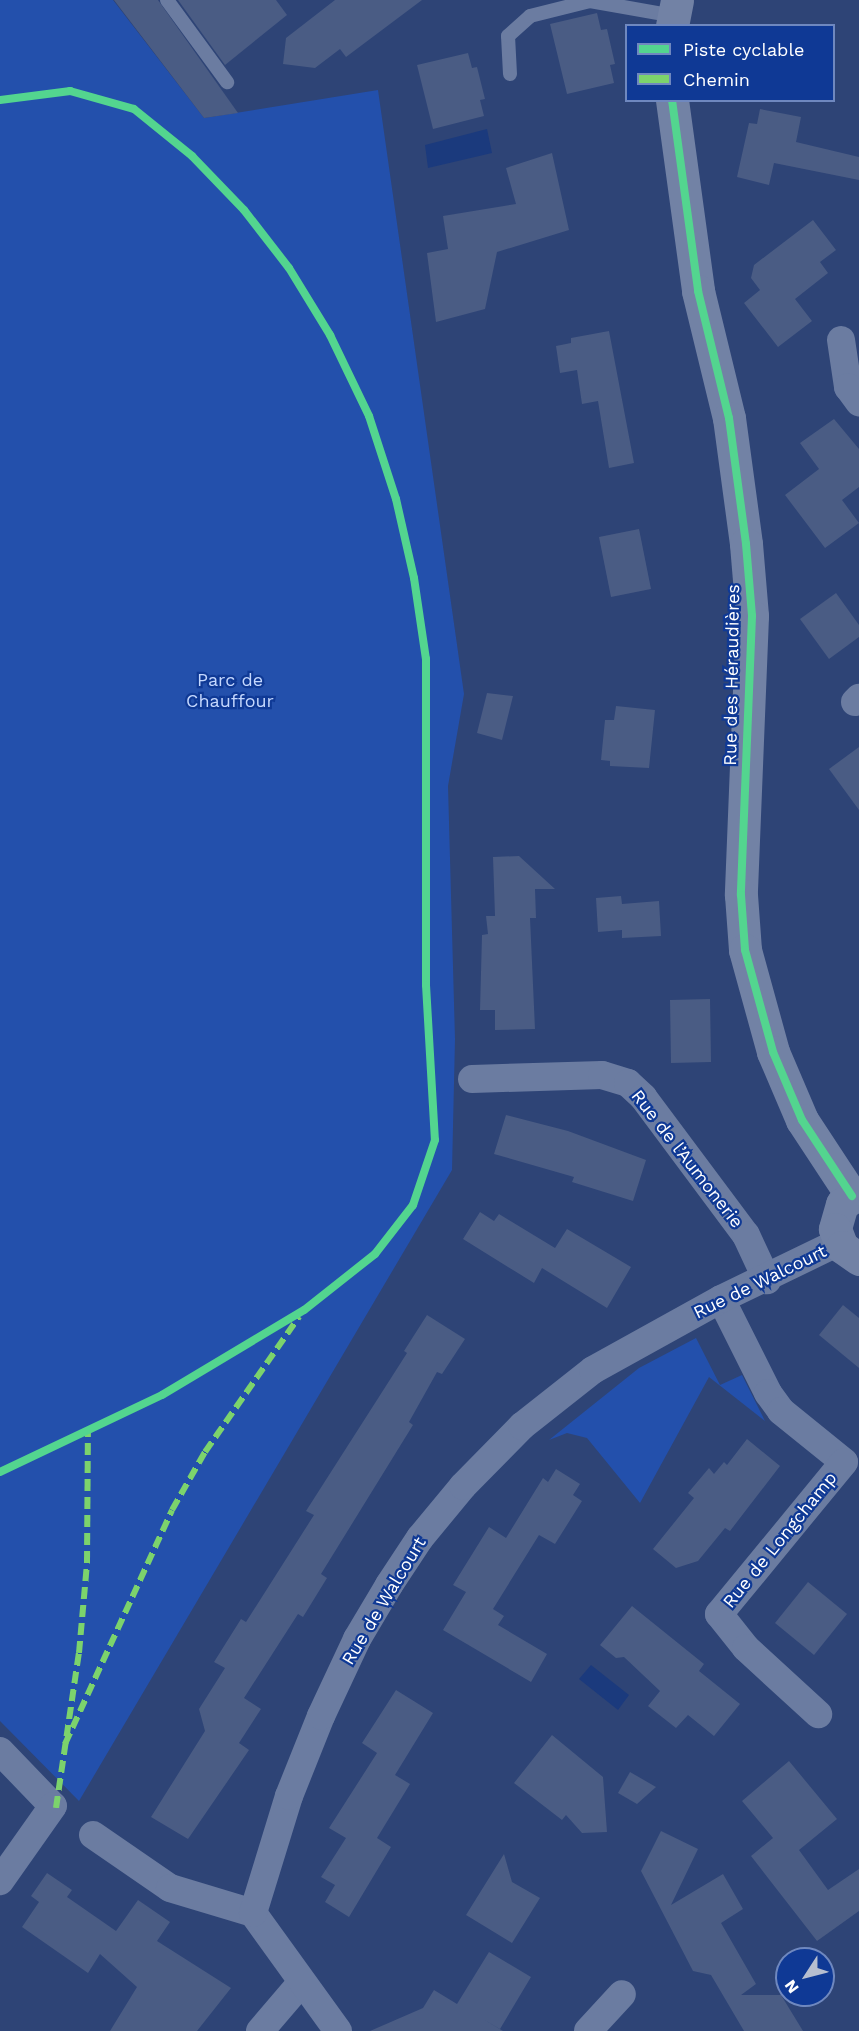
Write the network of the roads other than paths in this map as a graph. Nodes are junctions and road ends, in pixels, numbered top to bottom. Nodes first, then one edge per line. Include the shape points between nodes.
1 (167, 0) edge
2 (674, 14) edge
3 (510, 74) dead end
4 (227, 82) dead end
5 (672, 102) edge
6 (841, 340) dead end
7 (859, 402) edge
8 (472, 1079) dead end
9 (856, 1194) edge
10 (849, 1250) edge
11 (767, 1280) junction
12 (721, 1299) junction
13 (818, 1714) dead end
14 (0, 1751) edge
15 (93, 1835) dead end
16 (0, 1881) edge
17 (253, 1913) junction
18 (301, 1983) junction
19 (622, 1994) dead end
20 (260, 2031) edge
21 (338, 2031) edge
22 (588, 2031) edge

1 - 4 lane
2 - 3 lane via 590,1 530,16 508,36
5 - 9 street, Rue des Héraudières via 698,291 729,418 747,554 752,616 741,895 745,950 773,1052 802,1120
6 - 7 street via 848,387
8 - 11 street, Rue de l’Aumonerie via 602,1075 628,1083 643,1097 746,1235
9 - 10 street via 836,1216
10 - 11 street, Rue de Walcourt
11 - 12 street, Rue de Walcourt
12 - 13 street, Rue de Longchamp via 775,1402 844,1462 719,1614 746,1648
12 - 17 street, Rue de Walcourt via 592,1370 522,1426 463,1486 420,1538 357,1639 321,1716 289,1796
14 - 16 street via 53,1806
15 - 17 street via 170,1888
17 - 18 street
18 - 20 street
18 - 21 street
19 - 22 street

